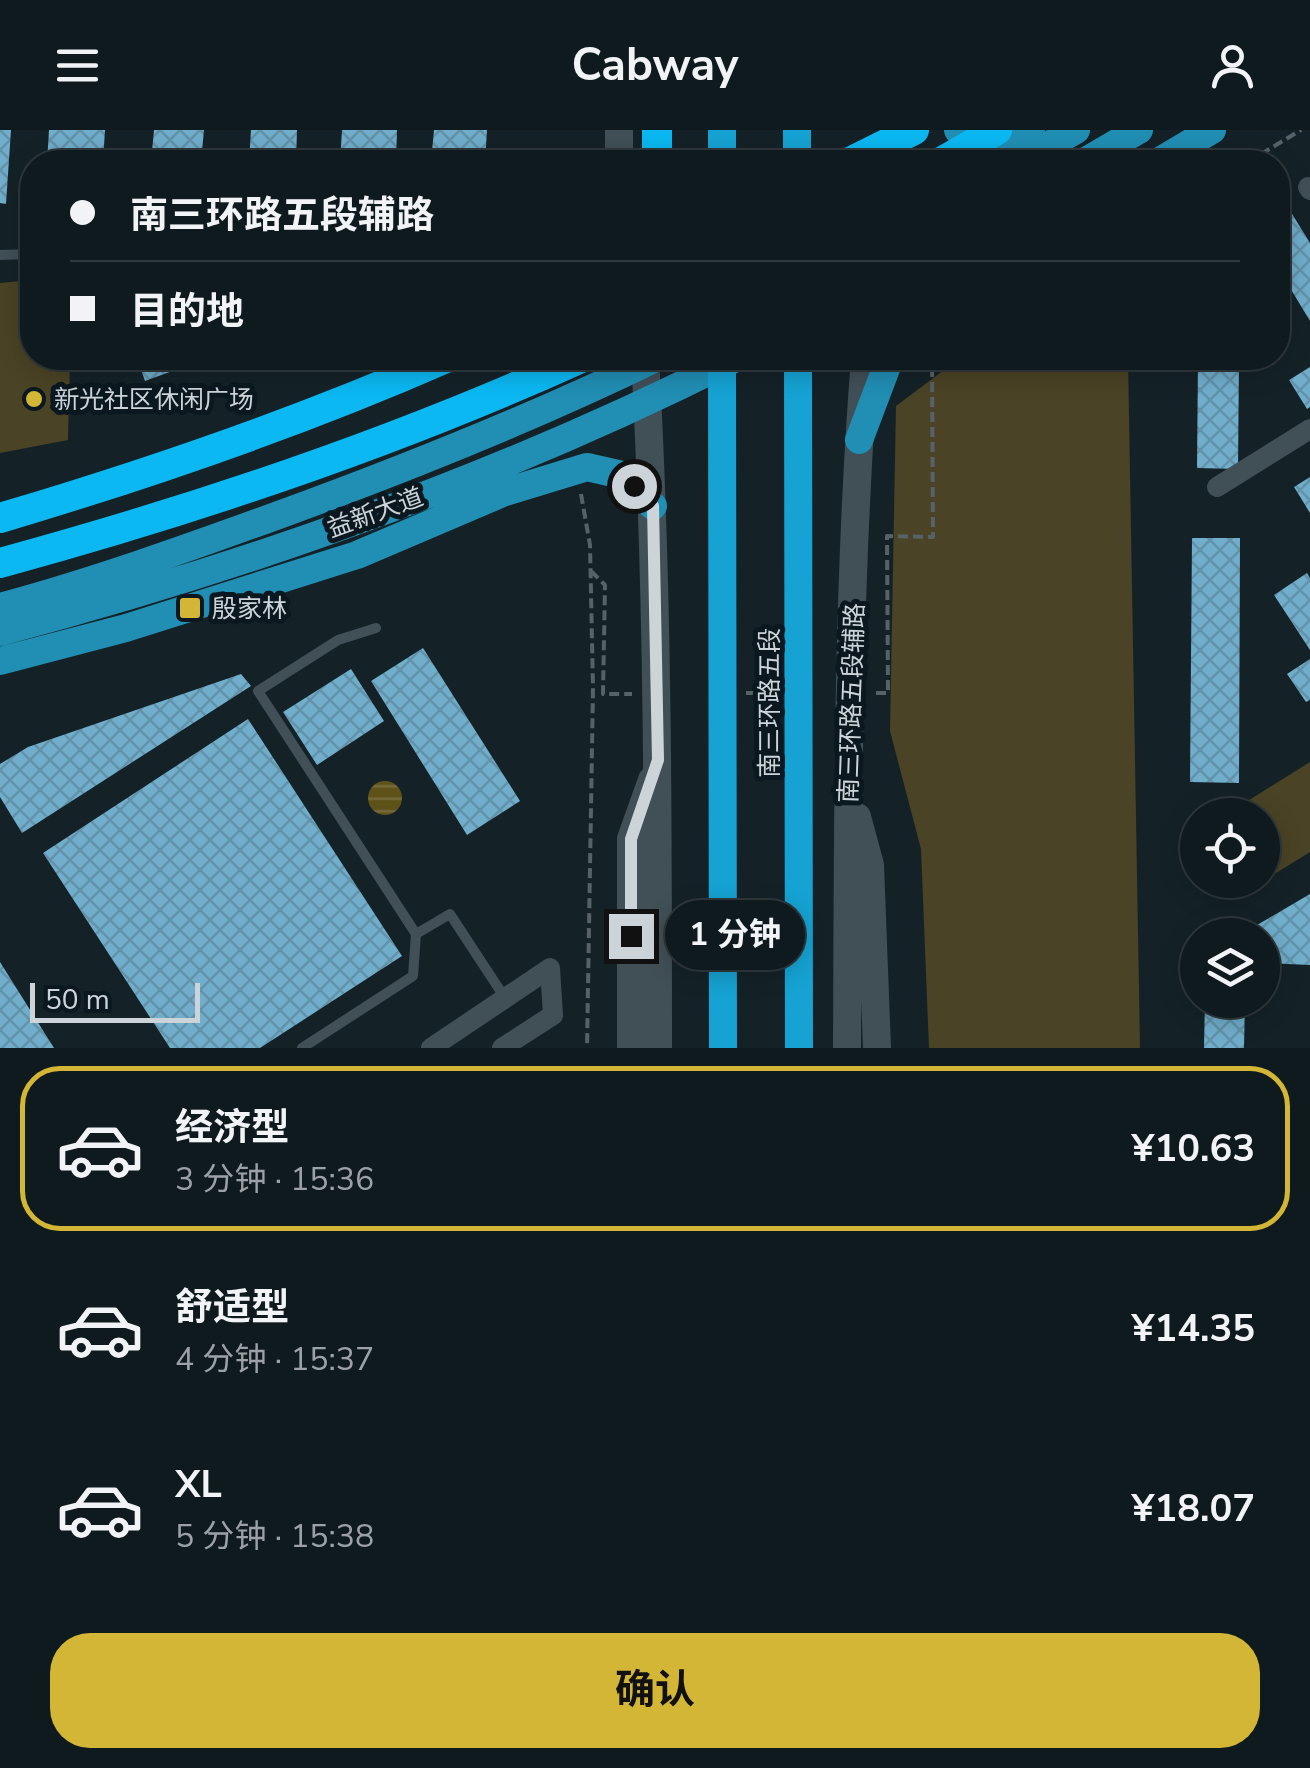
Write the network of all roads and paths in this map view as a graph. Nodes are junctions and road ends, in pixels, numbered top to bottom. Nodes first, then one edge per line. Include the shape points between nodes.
1 (914, 130) edge
2 (958, 130) edge
3 (997, 130) edge
4 (1031, 130) edge
5 (1076, 130) edge
6 (1139, 130) edge
7 (1212, 130) edge
8 (1301, 130) edge
9 (874, 150) edge
10 (962, 150) edge
11 (1040, 150) edge
12 (1105, 150) edge
13 (1178, 150) edge
14 (1268, 150) edge
15 (418, 370) edge
16 (552, 370) edge
17 (631, 370) edge
18 (646, 370) edge
19 (712, 370) edge
20 (722, 370) edge
21 (798, 370) edge
22 (864, 370) edge
23 (885, 370) edge
24 (932, 370) edge
25 (1310, 429) edge
26 (859, 440) junction
27 (577, 470) junction
28 (1217, 488) dead end
29 (653, 506) junction
30 (0, 518) edge
31 (0, 563) edge
32 (591, 571) junction
33 (0, 607) edge
34 (376, 628) dead end
35 (0, 632) edge
36 (0, 661) edge
37 (636, 679) dead end
38 (888, 693) dead end
39 (603, 694) dead end
40 (636, 699) dead end
41 (658, 760) junction
42 (848, 782) junction
43 (416, 934) junction
44 (506, 999) junction
45 (302, 1048) edge
46 (431, 1048) edge
47 (502, 1048) edge
48 (586, 1048) edge
49 (631, 1048) edge
50 (658, 1048) edge
51 (724, 1048) edge
52 (799, 1048) edge
53 (847, 1048) edge
54 (877, 1048) edge

1 - 9 highway
2 - 4 main road via 995,141
3 - 10 highway
5 - 11 main road
6 - 12 main road
7 - 13 main road
8 - 14 path
15 - 30 highway via 225,448
16 - 31 highway via 282,477
17 - 33 main road, 益新大道 via 356,487
18 - 29 main road
19 - 35 main road, 益新大道 via 362,518
20 - 51 highway, 南三环路五段
21 - 52 highway, 南三环路五段
22 - 26 main road, 南三环路五段辅路
23 - 26 main road
24 - 38 path via 933,537 887,536
25 - 28 street
26 - 42 main road, 南三环路五段辅路
27 - 29 main road via 622,476
27 - 32 path
27 - 36 main road via 506,492 357,555
29 - 41 main road
32 - 39 path via 605,585
32 - 48 path
34 - 43 lane via 338,640 258,691
37 - 40 path
41 - 49 main road via 631,839
41 - 50 main road
42 - 53 main road, 南三环路五段辅路
42 - 54 main road via 870,865
43 - 44 lane via 450,914
43 - 45 lane via 414,976
44 - 46 street
44 - 47 street via 550,968 552,1015

